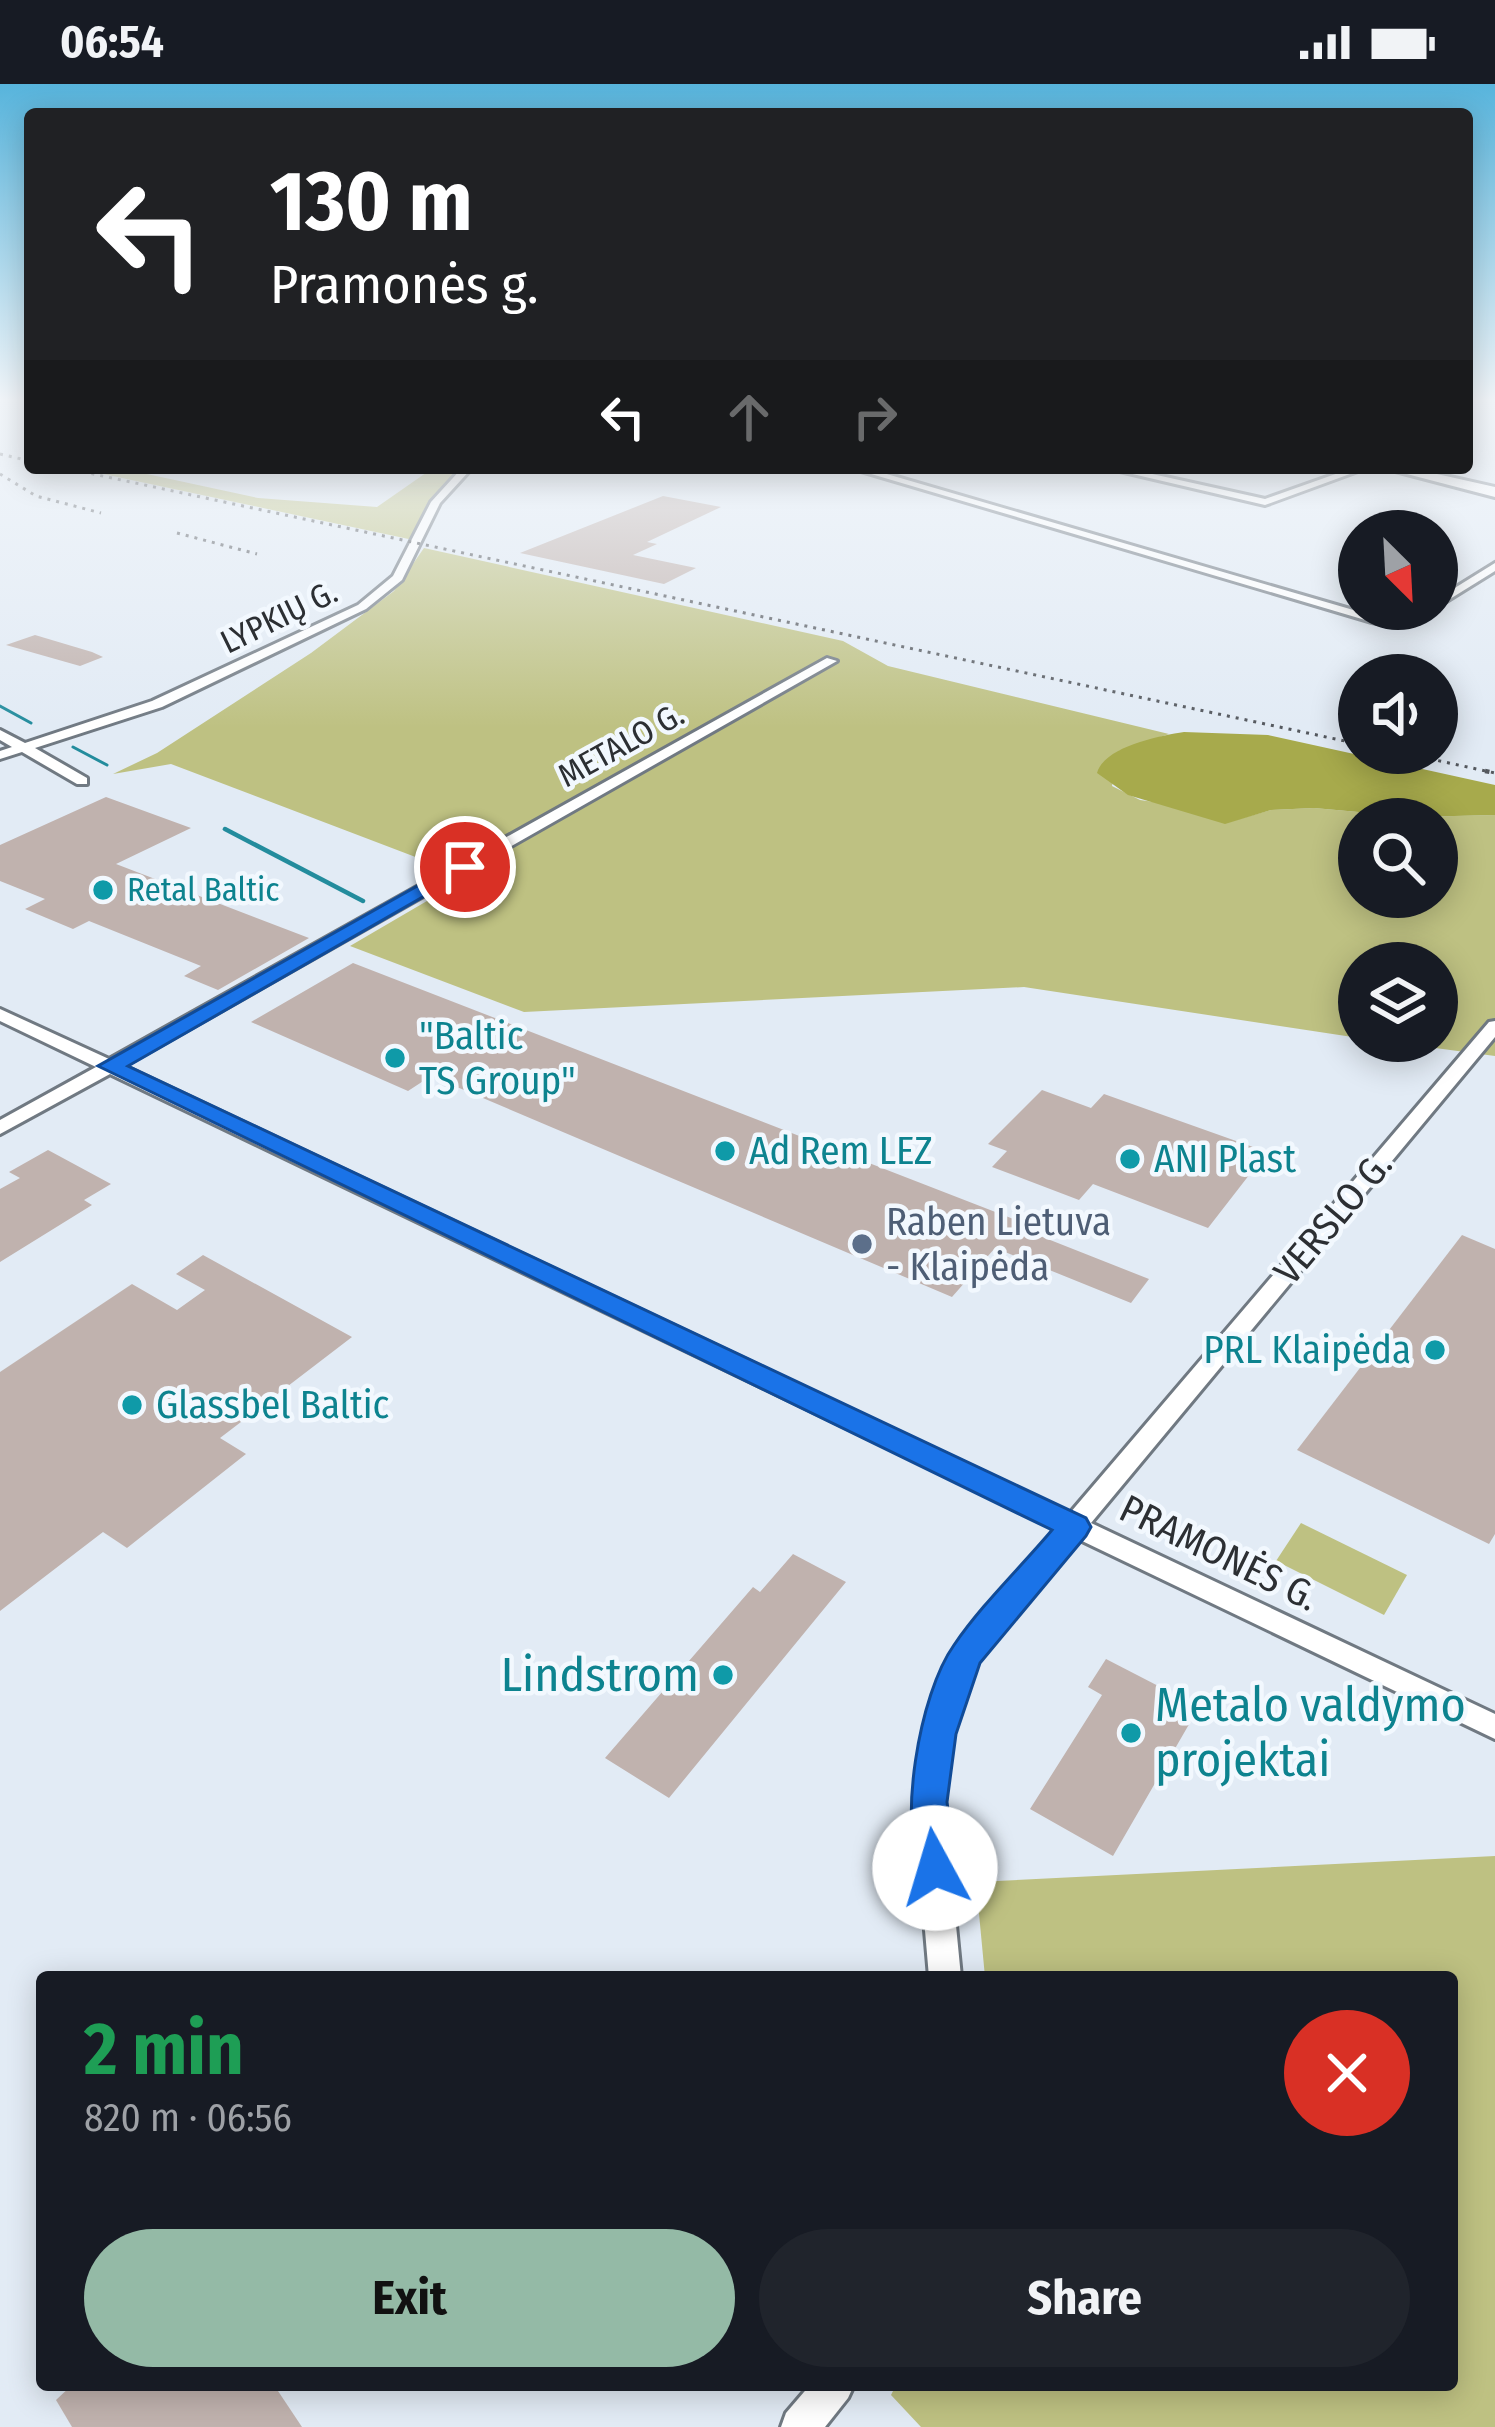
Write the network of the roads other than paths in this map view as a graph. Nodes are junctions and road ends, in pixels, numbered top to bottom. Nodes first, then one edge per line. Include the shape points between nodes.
1 (433, 509) edge
2 (997, 509) edge
3 (1495, 566) edge
4 (1458, 590) edge
5 (1338, 609) edge
6 (831, 661) dead end
7 (0, 734) edge
8 (10, 748) edge
9 (82, 781) dead end
10 (0, 1014) edge
11 (1495, 1026) edge
12 (110, 1066) junction
13 (0, 1128) edge
14 (1074, 1527) junction
15 (1495, 1726) edge
16 (944, 1971) edge
17 (830, 2391) edge
18 (800, 2427) edge

1 - 8 street, LYPKIŲ G. via 398,578 371,601 127,716
2 - 5 street
3 - 4 street
6 - 12 street, METALO G.
7 - 8 street
8 - 9 street
10 - 12 street, PRAMONĖS G.
11 - 14 street, VERSLO G.
12 - 13 street, METALO G.
12 - 14 street, PRAMONĖS G.
14 - 15 street, PRAMONĖS G.
14 - 16 street, VERSLO G. via 965,1656 938,1734 928,1802
17 - 18 street

